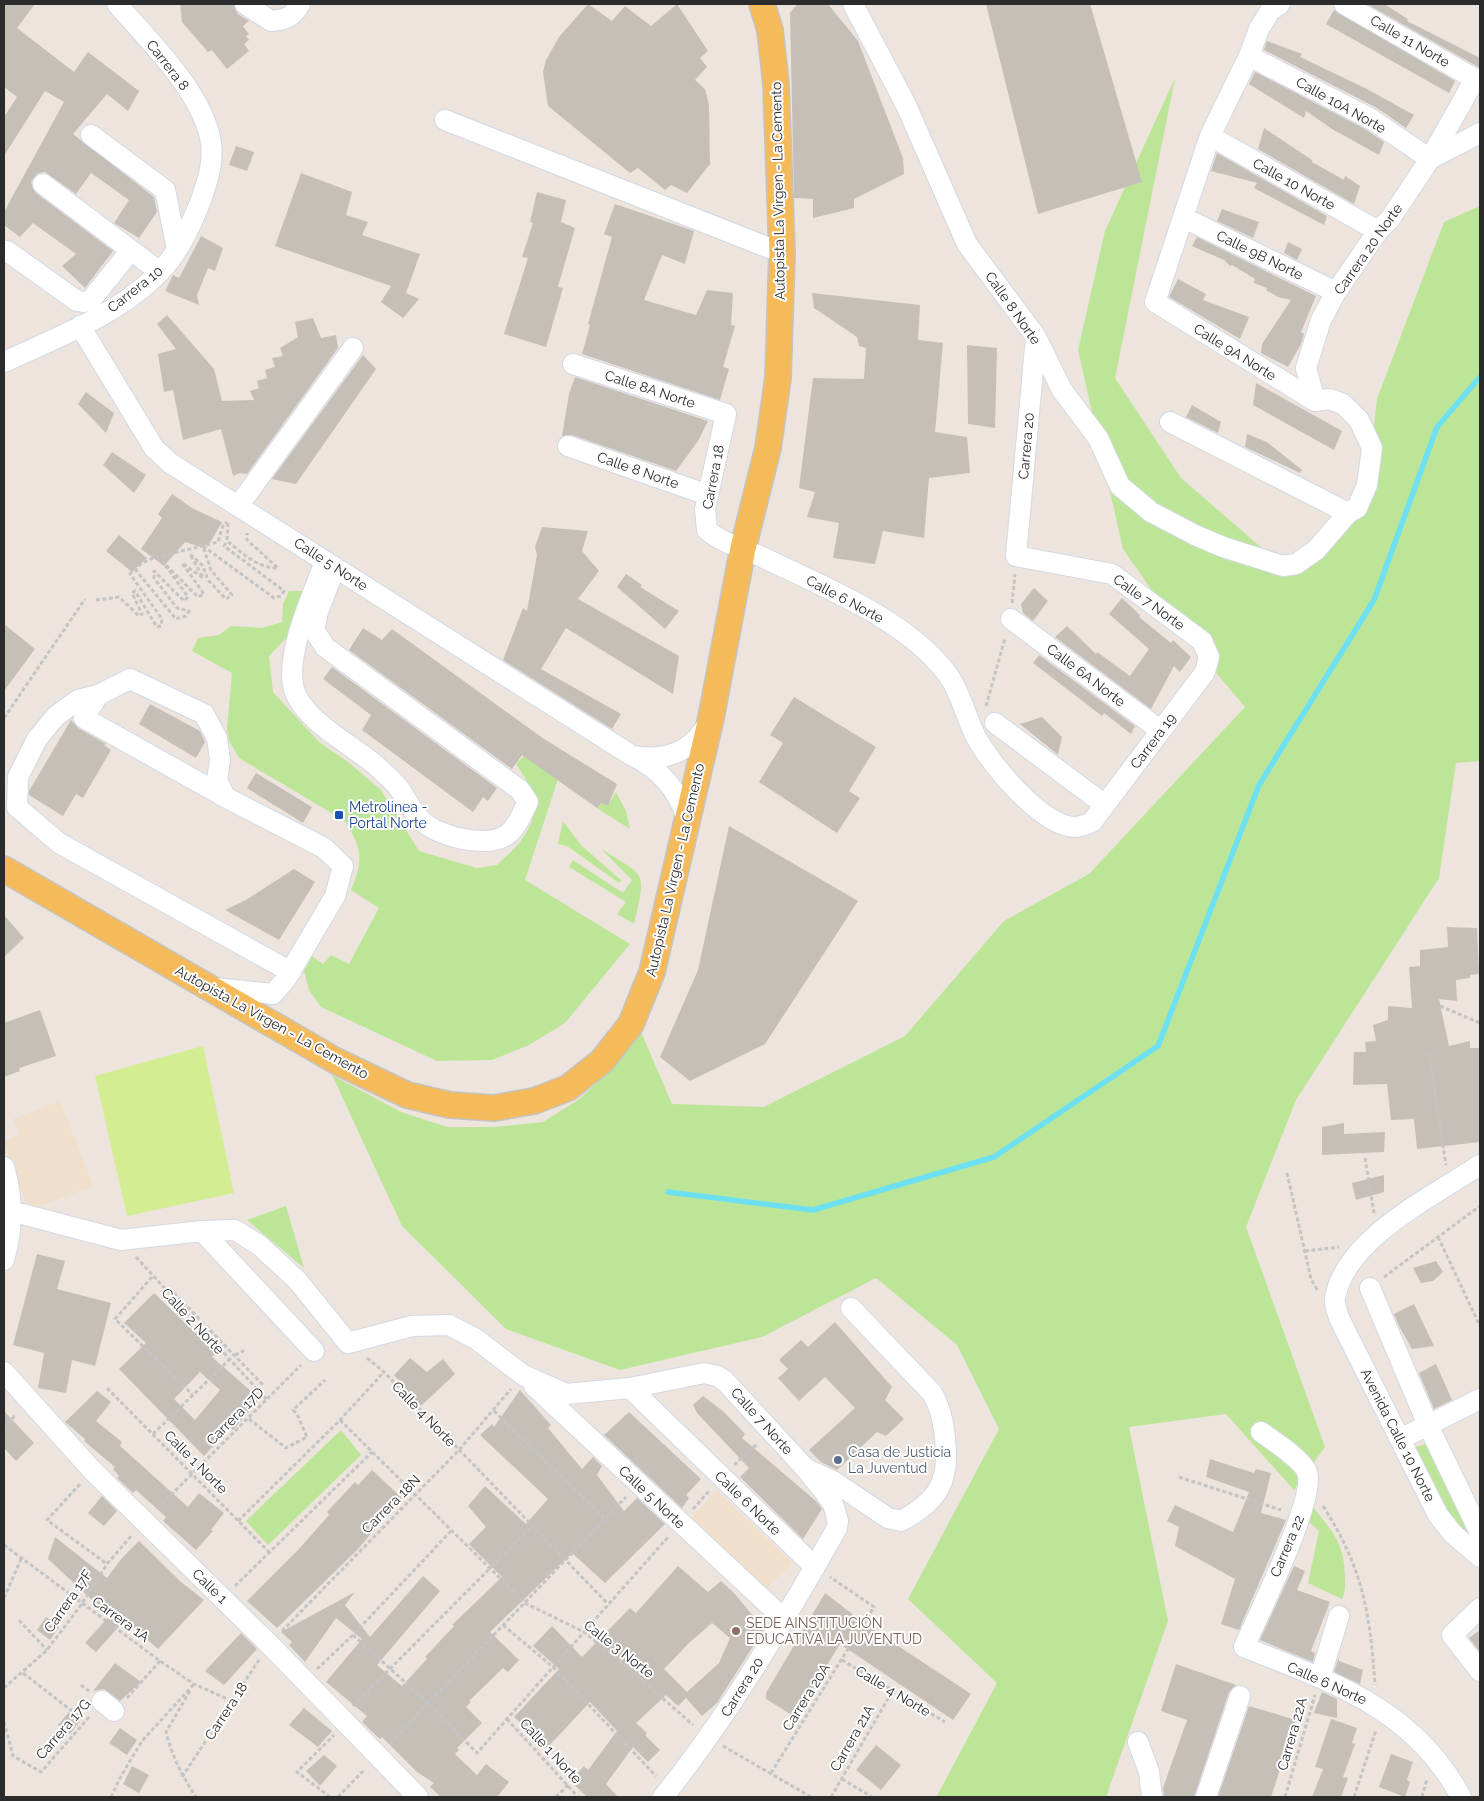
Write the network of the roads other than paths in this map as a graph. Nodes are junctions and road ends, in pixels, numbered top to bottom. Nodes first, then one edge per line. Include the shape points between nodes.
1 (118, 4) edge
2 (244, 4) edge
3 (300, 4) edge
4 (762, 4) edge
5 (853, 4) edge
6 (1280, 4) edge
7 (1344, 4) edge
8 (1249, 56) junction
9 (1475, 78) joint
10 (444, 120) dead end
11 (209, 133) joint
12 (1480, 133) edge
13 (91, 135) dead end
14 (1210, 136) junction
15 (1430, 160) junction
16 (43, 184) dead end
17 (1184, 218) junction
18 (1378, 231) junction
19 (131, 250) junction
20 (177, 250) junction
21 (7, 251) dead end
22 (782, 253) junction
23 (160, 272) junction
24 (1336, 292) junction
25 (80, 326) junction
26 (1036, 337) junction
27 (353, 348) dead end
28 (6, 358) edge
29 (573, 364) dead end
30 (1315, 401) junction
31 (726, 414) joint
32 (1170, 422) dead end
33 (568, 446) dead end
34 (708, 495) junction
35 (235, 512) junction
36 (1348, 513) junction
37 (743, 548) junction
38 (1016, 556) joint
39 (330, 564) junction
40 (1011, 619) road end
41 (1209, 657) joint
42 (98, 695) junction
43 (711, 718) junction
44 (995, 723) dead end
45 (1160, 730) junction
46 (631, 755) junction
47 (226, 797) junction
48 (1105, 806) junction
49 (688, 818) junction
50 (1092, 822) joint
51 (4, 869) edge
52 (291, 972) junction
53 (208, 987) junction
54 (1480, 1165) edge
55 (4, 1167) edge
56 (12, 1210) junction
57 (202, 1231) junction
58 (4, 1260) edge
59 (1370, 1288) road end
60 (851, 1308) dead end
61 (314, 1351) road end
62 (4, 1372) edge
63 (523, 1375) junction
64 (630, 1388) junction
65 (1480, 1399) edge
66 (1428, 1425) junction
67 (1261, 1432) dead end
68 (1400, 1439) junction
69 (805, 1468) junction
70 (1480, 1533) edge
71 (1480, 1557) edge
72 (815, 1566) junction
73 (1480, 1608) edge
74 (1340, 1616) dead end
75 (783, 1618) junction
76 (1244, 1647) joint
77 (1480, 1671) edge
78 (1320, 1678) junction
79 (1240, 1696) dead end
80 (1138, 1742) dead end
81 (666, 1793) edge
82 (418, 1797) edge
83 (1152, 1797) edge
84 (1206, 1797) edge
85 (1461, 1797) edge

1 - 11 street, Carrera 8 via 187,86
2 - 3 street via 271,21 286,20
4 - 22 main road, Autopista La Virgen - La Cemento via 770,30 776,84
5 - 26 street, Calle 8 Norte via 906,105 967,244
6 - 8 street via 1270,11 1259,29
7 - 9 street, Calle 11 Norte
8 - 14 street
8 - 15 street, Calle 10A Norte via 1371,119
9 - 15 street, Carrera 20 Norte
10 - 22 street
11 - 20 street, Carrera 10 via 211,172 193,221
12 - 15 street, Carrera 20 Norte
13 - 20 street via 165,190
14 - 17 street
14 - 18 street, Calle 10 Norte
15 - 18 street, Carrera 20 Norte via 1390,219
16 - 19 street
17 - 24 street, Calle 9B Norte
17 - 30 street, Calle 9A Norte via 1155,302
18 - 24 street, Carrera 20 Norte
19 - 21 street via 91,300 83,302 77,301
19 - 23 street
20 - 23 street, Carrera 10
22 - 37 main road, Autopista La Virgen - La Cemento via 778,378 768,448
23 - 25 street, Carrera 10 via 118,305
24 - 30 street, Carrera 20 Norte via 1321,320 1308,361 1307,376
25 - 28 street, Carrera 10
25 - 35 street, Calle 5 Norte via 154,448
26 - 36 street, Calle 8 Norte via 1062,390 1098,438 1120,486 1152,512 1195,536 1283,566 1296,564 1316,550
26 - 38 street, Carrera 20
27 - 35 street
29 - 31 street, Calle 8A Norte
30 - 36 street via 1329,399 1343,404 1359,420 1372,448 1367,485 1357,508
31 - 34 street, Carrera 18
32 - 36 street
33 - 34 street, Calle 8 Norte
34 - 37 street, Carrera 18 via 705,509 708,530 717,538
35 - 39 street, Calle 5 Norte
37 - 43 main road, Autopista La Virgen - La Cemento
37 - 50 street, Calle 6 Norte via 881,616 949,676 976,738 998,768 1034,806 1054,820 1075,827
38 - 41 street, Calle 7 Norte via 1112,574 1202,641
39 - 39 street via 314,630 325,647 520,790 528,802 508,834 488,841 467,840 422,822 374,764 320,723 299,701 293,685 295,652
39 - 46 street, Calle 5 Norte
40 - 45 street, Calle 6A Norte
41 - 45 street, Carrera 19 via 1205,672
42 - 47 street via 84,718
42 - 47 street via 130,679 204,714 217,738 220,760 216,780
42 - 52 street via 78,700 56,716 37,739 18,777 17,806 59,843
43 - 46 street, Calle 5 Norte via 701,735 687,748 669,756 650,759
43 - 49 main road, Autopista La Virgen - La Cemento
44 - 48 street
45 - 48 street, Carrera 19
46 - 49 street, Calle 5 Norte via 661,774 682,802
47 - 52 street via 324,848 343,866 335,896
48 - 50 street, Carrera 19
49 - 53 main road, Autopista La Virgen - La Cemento via 652,972 631,1024 602,1061 568,1088 534,1101 494,1108 450,1105 408,1095 336,1060
51 - 53 main road, Autopista La Virgen - La Cemento
52 - 53 street via 273,994
54 - 68 street, Avenida Calle 10 Norte via 1372,1239 1352,1260 1341,1278 1334,1300 1340,1320
55 - 56 street
56 - 57 street via 122,1240
56 - 58 street
57 - 61 street
57 - 63 street via 235,1230 259,1245 297,1280 348,1343 412,1326 449,1325 476,1339
59 - 66 street
60 - 69 street via 932,1393 938,1404 945,1440 945,1472 939,1488 922,1508 901,1521 888,1518 833,1481
62 - 82 street, Calle 1 via 92,1470 269,1644
63 - 64 street via 566,1394
63 - 75 street, Calle 5 Norte
64 - 69 street, Calle 7 Norte via 704,1372 716,1376 724,1380
64 - 72 street, Calle 6 Norte
65 - 66 street
66 - 68 street
66 - 70 street
67 - 76 street, Carrera 22 via 1300,1462 1307,1472 1308,1483 1301,1517
68 - 71 street, Avenida Calle 10 Norte via 1438,1514 1453,1534
69 - 72 street, Carrera 20 via 833,1504 838,1521
72 - 75 street, Carrera 20
73 - 77 street via 1452,1635
74 - 78 street
75 - 81 street, Carrera 20 via 742,1689
76 - 78 street, Calle 6 Norte
78 - 85 street, Calle 6 Norte via 1380,1708 1409,1731 1451,1778
79 - 84 street
80 - 83 street via 1149,1772

